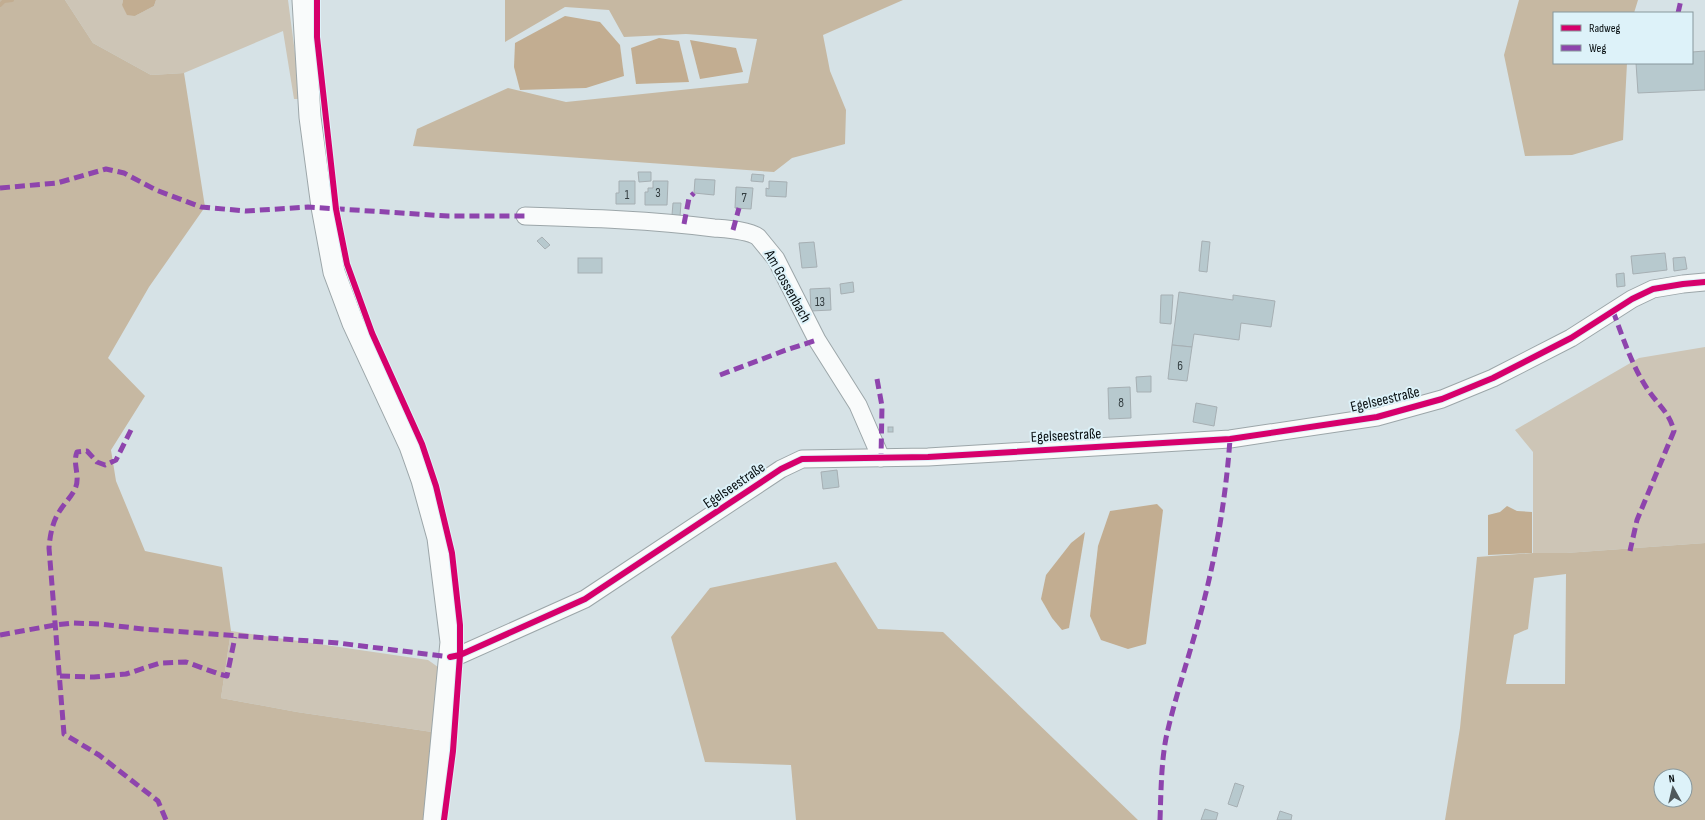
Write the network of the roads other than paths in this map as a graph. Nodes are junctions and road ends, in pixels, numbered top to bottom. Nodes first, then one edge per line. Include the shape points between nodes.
1 (303, 0) edge
2 (525, 216) dead end
3 (1705, 282) edge
4 (881, 458) junction
5 (450, 657) junction
6 (434, 820) edge

1 - 5 street via 310,117 334,272 353,323 410,446 431,508 444,582 451,642
2 - 4 street, Am Gossenbach via 684,224 733,230 758,237 776,259 817,340 858,405
3 - 4 street, Egelseestraße via 1653,290 1632,299 1571,338 1493,378 1442,399 1377,417 1230,439
4 - 5 street, Egelseestraße via 802,459 781,469 585,599 460,655
5 - 6 street

